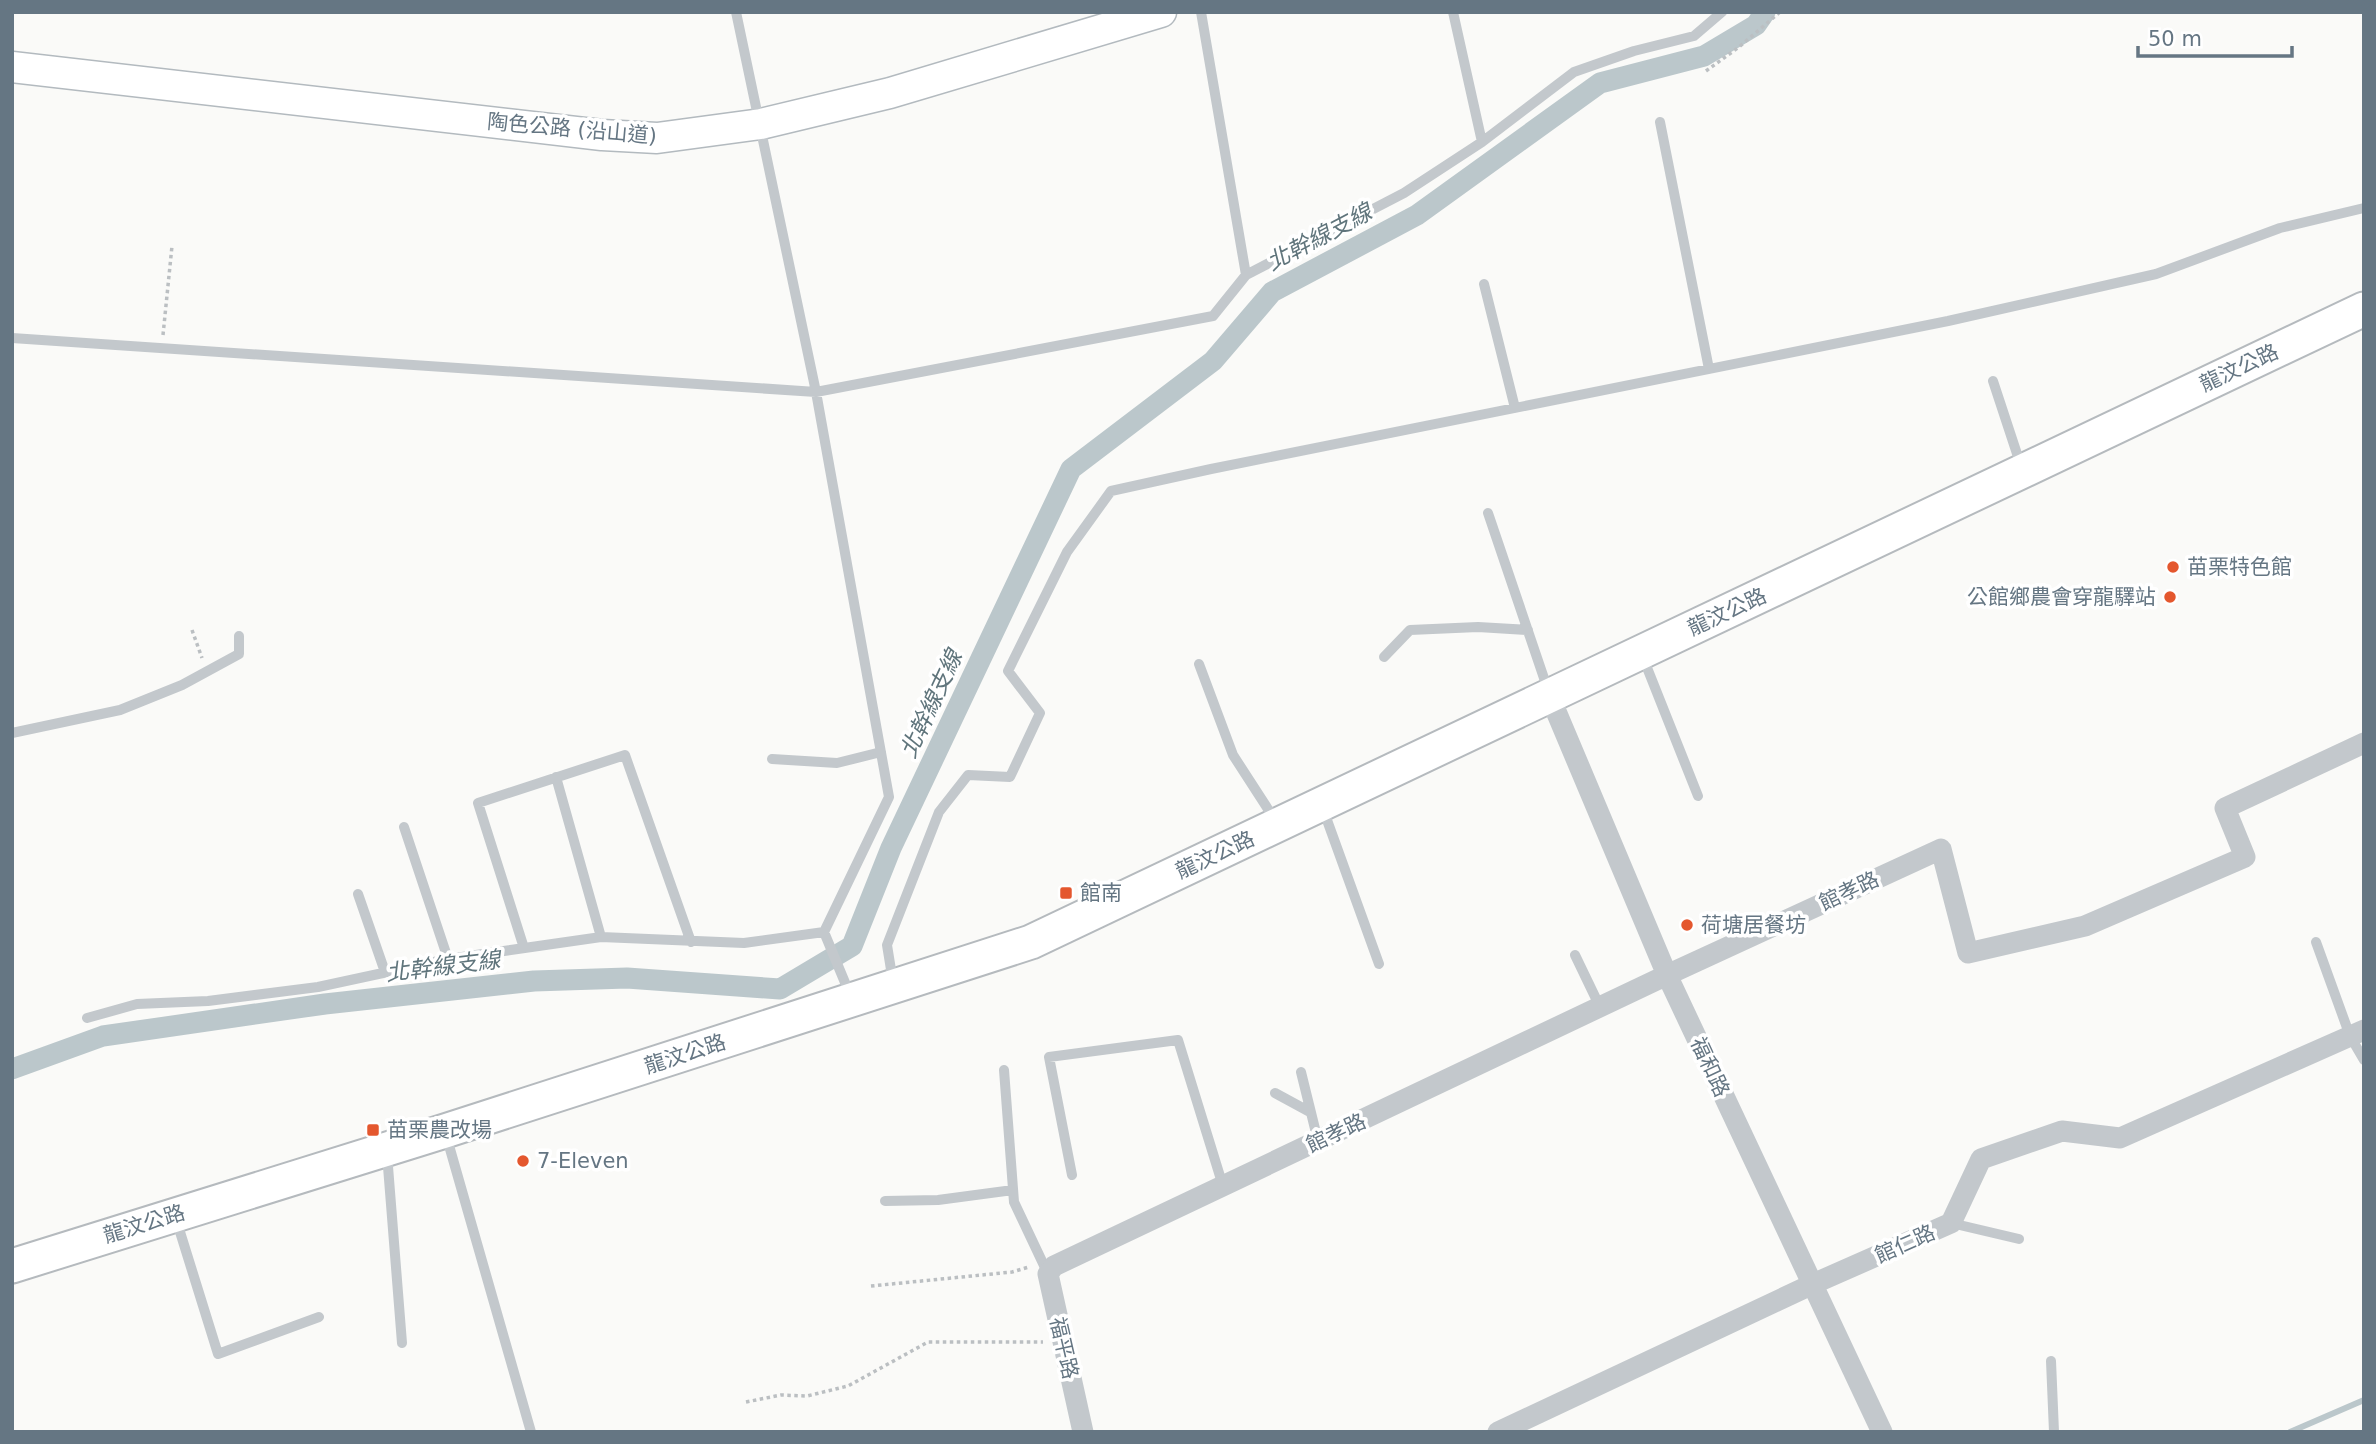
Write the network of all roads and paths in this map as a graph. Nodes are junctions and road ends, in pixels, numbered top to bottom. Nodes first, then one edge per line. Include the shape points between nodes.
1 (736, 12) edge
2 (1161, 12) edge
3 (1201, 12) edge
4 (1453, 12) edge
5 (1723, 12) edge
6 (1780, 12) edge
7 (12, 67) edge
8 (1706, 71) dead end
9 (1660, 122) dead end
10 (761, 124) junction
11 (1482, 142) junction
12 (2364, 208) edge
13 (172, 246) dead end
14 (1247, 275) junction
15 (1484, 284) dead end
16 (2364, 309) edge
17 (12, 338) edge
18 (162, 348) junction
19 (1709, 369) junction
20 (1993, 382) dead end
21 (816, 391) junction
22 (1516, 408) junction
23 (2023, 471) junction
24 (1488, 513) dead end
25 (192, 630) dead end
26 (1528, 630) junction
27 (239, 636) dead end
28 (1641, 653) junction
29 (1384, 657) dead end
30 (1199, 664) dead end
31 (208, 671) junction
32 (1550, 696) junction
33 (12, 733) edge
34 (2364, 743) edge
35 (881, 752) junction
36 (772, 759) dead end
37 (556, 777) junction
38 (1698, 796) dead end
39 (1322, 805) junction
40 (1278, 825) junction
41 (404, 827) dead end
42 (358, 894) dead end
43 (824, 932) junction
44 (601, 937) junction
45 (691, 942) junction
46 (2316, 942) dead end
47 (524, 948) junction
48 (1575, 955) dead end
49 (448, 958) junction
50 (1379, 964) dead end
51 (385, 972) junction
52 (1667, 975) junction
53 (893, 987) junction
54 (852, 1001) junction
55 (1600, 1007) junction
56 (87, 1018) dead end
57 (2357, 1033) edge
58 (2364, 1060) edge
59 (1004, 1070) dead end
60 (1301, 1072) dead end
61 (1276, 1093) dead end
62 (1310, 1112) junction
63 (445, 1131) junction
64 (1318, 1141) junction
65 (387, 1148) junction
66 (1072, 1175) dead end
67 (1223, 1186) junction
68 (1013, 1190) junction
69 (885, 1201) dead end
70 (175, 1215) junction
71 (1951, 1223) junction
72 (2019, 1239) dead end
73 (12, 1266) edge
74 (1048, 1268) junction
75 (1813, 1284) junction
76 (871, 1286) dead end
77 (319, 1317) dead end
78 (1063, 1341) junction
79 (402, 1343) dead end
80 (2051, 1361) dead end
81 (746, 1402) dead end
82 (531, 1432) edge
83 (1083, 1432) edge
84 (1498, 1432) edge
85 (1882, 1432) edge
86 (2054, 1432) edge

1 - 10 lane
2 - 10 main road, 陶色公路 (沿山道) via 890,93
3 - 14 lane
4 - 11 lane
5 - 11 lane via 1694,36 1574,72
6 - 8 path
7 - 10 main road, 陶色公路 (沿山道) via 602,135 657,138
9 - 19 lane
10 - 21 lane
11 - 14 lane via 1404,193
12 - 19 lane via 2280,228 2156,274
13 - 18 path
14 - 21 lane via 1213,316
15 - 22 lane
16 - 23 main road, 龍汶公路
17 - 18 lane
18 - 21 lane
19 - 22 lane
20 - 23 lane
21 - 35 lane
22 - 53 lane via 1111,491 1067,552 1008,671 1040,713 1010,777 968,775 939,812 887,945
23 - 28 main road, 龍汶公路
24 - 26 lane
25 - 31 path
26 - 29 lane via 1410,630
26 - 32 lane
27 - 31 lane via 239,654
28 - 32 main road, 龍汶公路
28 - 38 lane
30 - 40 lane via 1233,755
31 - 33 lane via 120,710
32 - 39 main road, 龍汶公路
32 - 52 street, 福和路
34 - 52 street, 館孝路 via 2225,808 2245,858 2085,926 1968,953 1941,849
35 - 36 lane via 837,763
35 - 43 lane via 889,797
37 - 44 lane
37 - 45 lane via 625,755
37 - 47 lane via 478,803
39 - 40 main road, 龍汶公路
39 - 50 lane
40 - 53 main road, 龍汶公路 via 1031,942
41 - 49 lane
42 - 51 lane
43 - 45 lane via 744,943
43 - 54 lane
44 - 45 lane
44 - 47 lane
46 - 57 lane
47 - 49 lane
48 - 55 lane
49 - 51 lane
51 - 56 lane via 318,987 208,1001 137,1004
52 - 55 street, 館孝路
52 - 75 street, 福和路
53 - 54 main road, 龍汶公路
54 - 63 main road, 龍汶公路
55 - 64 street, 館孝路
57 - 58 lane
57 - 71 street, 館仁路 via 2120,1138 2062,1131 1981,1159
59 - 68 lane
60 - 62 lane
61 - 62 lane
62 - 64 lane
63 - 65 main road, 龍汶公路
63 - 82 lane
64 - 67 street, 館孝路
65 - 70 main road, 龍汶公路
65 - 79 lane
66 - 67 lane via 1049,1057 1178,1040
67 - 74 street, 館孝路
68 - 69 lane via 938,1200
68 - 74 lane via 1014,1202
70 - 73 main road, 龍汶公路
70 - 77 lane via 218,1354
71 - 72 lane
71 - 75 street, 館仁路
74 - 76 path
74 - 78 street, 福平路
75 - 84 street, 館仁路
75 - 85 street, 福和路
78 - 81 path via 928,1342 848,1386 807,1396 781,1395
78 - 83 street, 福平路
80 - 86 lane

